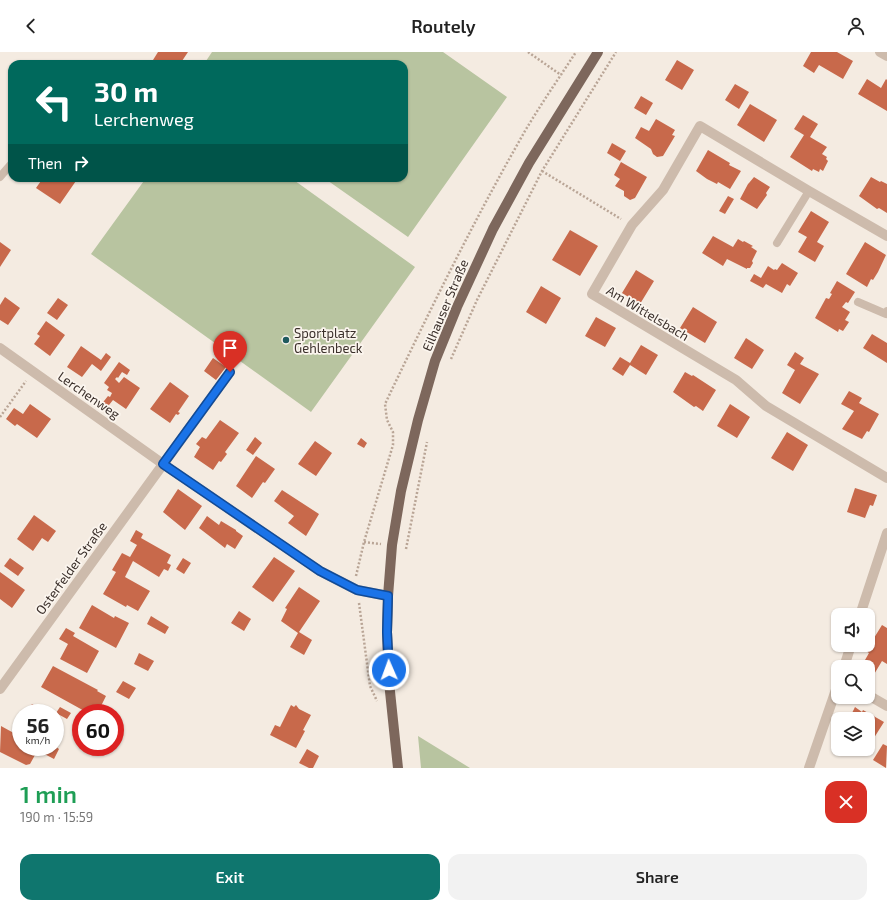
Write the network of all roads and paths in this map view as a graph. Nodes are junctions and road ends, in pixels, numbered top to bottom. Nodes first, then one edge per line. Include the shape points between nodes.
1 (528, 52) edge
2 (598, 52) edge
3 (616, 52) edge
4 (880, 52) edge
5 (887, 56) edge
6 (561, 75) dead end
7 (8, 168) edge
8 (542, 171) junction
9 (0, 177) edge
10 (808, 191) junction
11 (632, 225) junction
12 (887, 236) edge
13 (777, 243) dead end
14 (858, 302) dead end
15 (887, 311) edge
16 (0, 348) edge
17 (450, 363) dead end
18 (34, 371) junction
19 (230, 372) dead end
20 (0, 417) edge
21 (428, 437) dead end
22 (163, 464) junction
23 (887, 478) edge
24 (887, 533) edge
25 (404, 554) dead end
26 (388, 596) junction
27 (862, 608) edge
28 (0, 689) edge
29 (875, 699) edge
30 (831, 704) edge
31 (887, 706) edge
32 (398, 768) edge
33 (809, 768) edge

1 - 6 path
2 - 26 main road, Eilhauser Straße via 529,163 493,229 435,361 401,491 392,545
3 - 8 path
4 - 5 street
7 - 9 lane
8 - 11 path
8 - 17 path via 477,300
10 - 11 street, Am Wittelsbach via 700,126 663,190
10 - 12 street, Am Wittelsbach
10 - 13 lane
11 - 23 street, Am Wittelsbach via 592,294 736,380 766,406
14 - 15 lane via 886,314
16 - 18 street, Lerchenweg
18 - 20 path
18 - 22 street, Lerchenweg
19 - 22 street
21 - 25 path
22 - 26 street, Lerchenweg via 320,571 357,590
22 - 28 street, Osterfelder Straße
24 - 27 street
26 - 32 main road, Eilhauser Straße via 389,682
29 - 31 street
30 - 33 street

